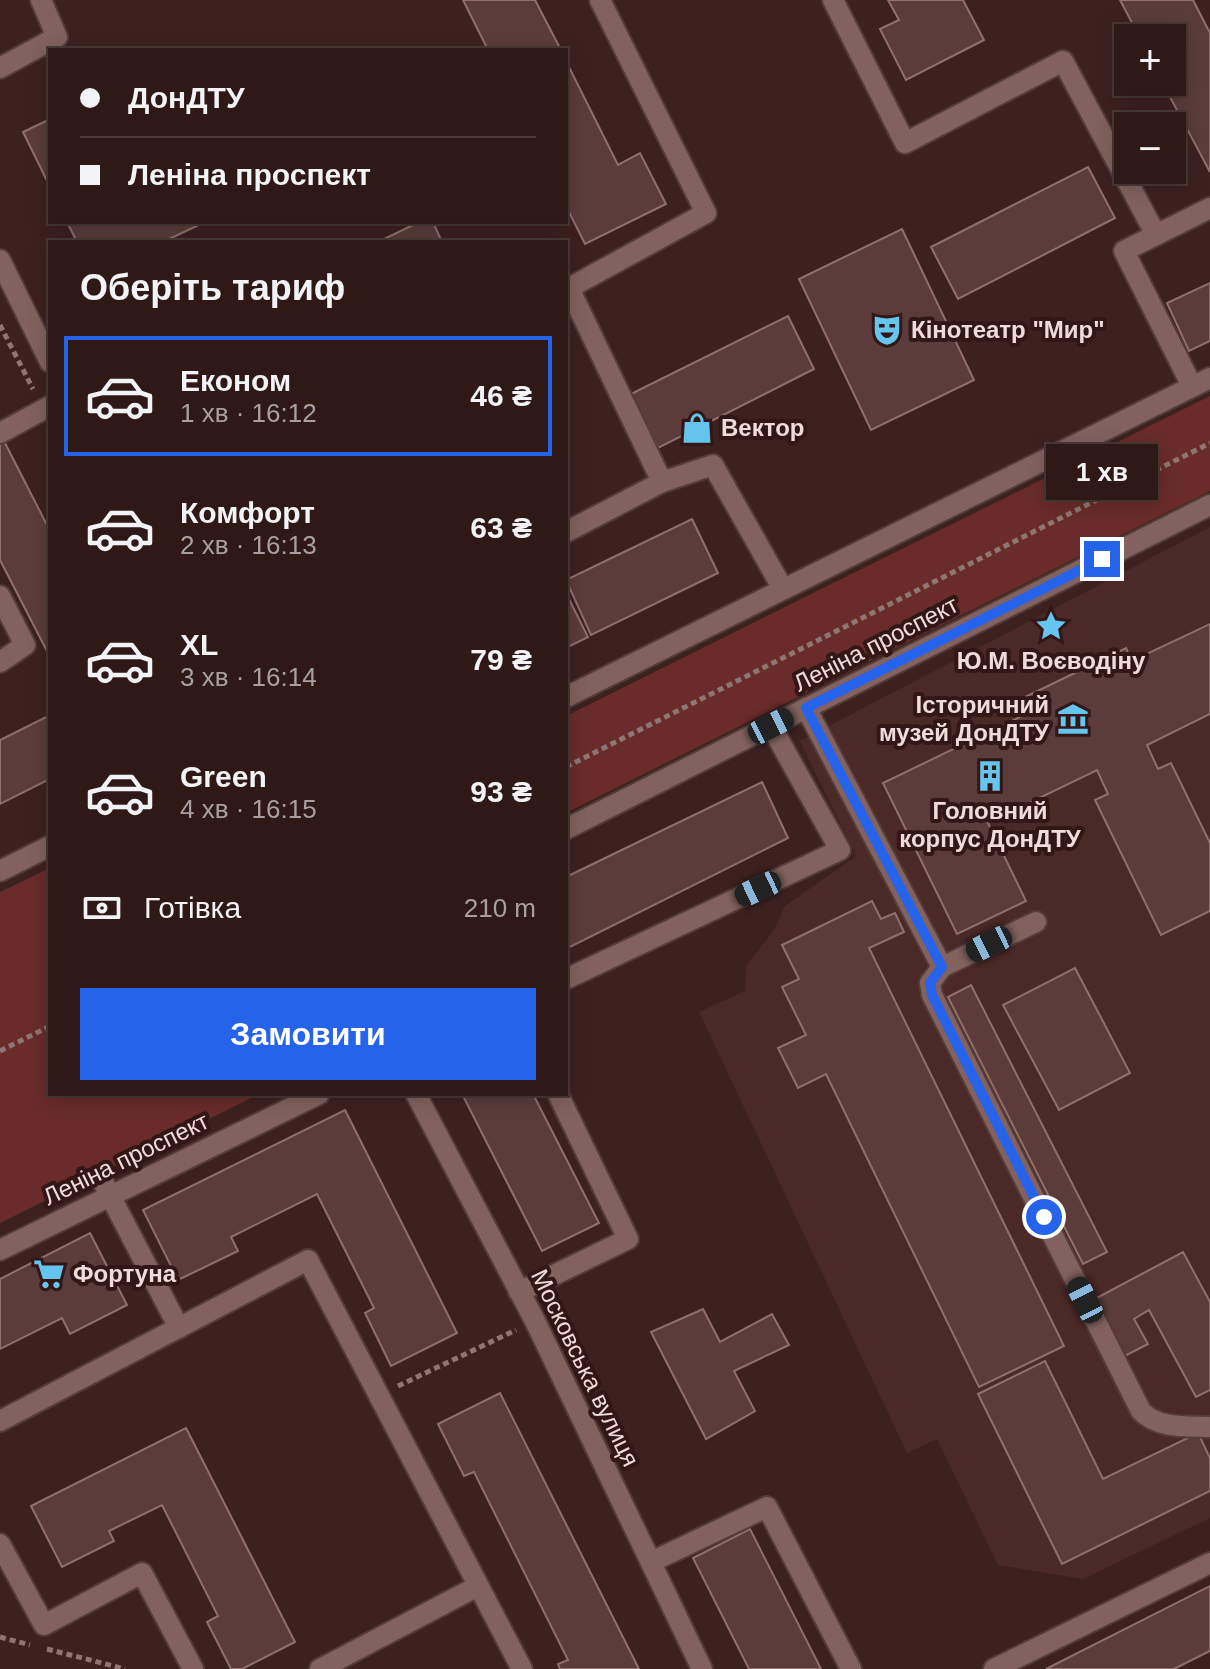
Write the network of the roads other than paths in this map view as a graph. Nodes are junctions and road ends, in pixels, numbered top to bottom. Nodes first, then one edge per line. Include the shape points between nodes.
1 (41, 0) edge
2 (600, 0) edge
3 (833, 0) edge
4 (0, 68) edge
5 (1210, 208) edge
6 (1156, 235) junction
7 (0, 260) edge
8 (48, 358) edge
9 (1201, 382) edge
10 (48, 407) edge
11 (0, 433) edge
12 (662, 482) junction
13 (1210, 505) edge
14 (568, 531) edge
15 (783, 589) junction
16 (0, 596) edge
17 (0, 662) edge
18 (568, 696) edge
19 (806, 708) junction
20 (771, 726) junction
21 (568, 828) edge
22 (48, 847) edge
23 (0, 871) edge
24 (1036, 922) dead end
25 (942, 967) junction
26 (568, 978) edge
27 (314, 1096) edge
28 (417, 1096) edge
29 (559, 1096) edge
30 (106, 1188) junction
31 (0, 1250) edge
32 (519, 1292) junction
33 (179, 1328) junction
34 (0, 1421) edge
35 (1210, 1427) edge
36 (0, 1544) edge
37 (651, 1562) junction
38 (1210, 1563) edge
39 (478, 1586) junction
40 (193, 1669) edge
41 (320, 1669) edge
42 (522, 1669) edge
43 (702, 1669) edge
44 (851, 1669) edge
45 (994, 1669) edge

1 - 4 street via 57,37
2 - 12 street via 706,213 569,288
3 - 6 street via 905,143 1063,61
5 - 6 street
6 - 9 street via 1124,251
7 - 8 street
9 - 15 street
10 - 11 street
12 - 14 street
12 - 15 street via 713,465
13 - 19 street, Леніна проспект
15 - 18 street
16 - 17 street via 25,645
19 - 20 street, Леніна проспект
19 - 25 street
20 - 21 street, Леніна проспект
20 - 26 street via 840,850
22 - 23 street
24 - 25 street
25 - 35 street via 930,983 932,995 1141,1411 1163,1423
27 - 30 street, Леніна проспект
28 - 32 street, Московська вулиця
29 - 32 street via 628,1239
30 - 31 street, Леніна проспект
30 - 33 street
32 - 37 street, Московська вулиця
33 - 34 street
33 - 39 street via 308,1260
36 - 40 street via 44,1625 142,1573
37 - 43 street, Московська вулиця
37 - 44 street via 767,1507
38 - 45 street
39 - 41 street
39 - 42 street

